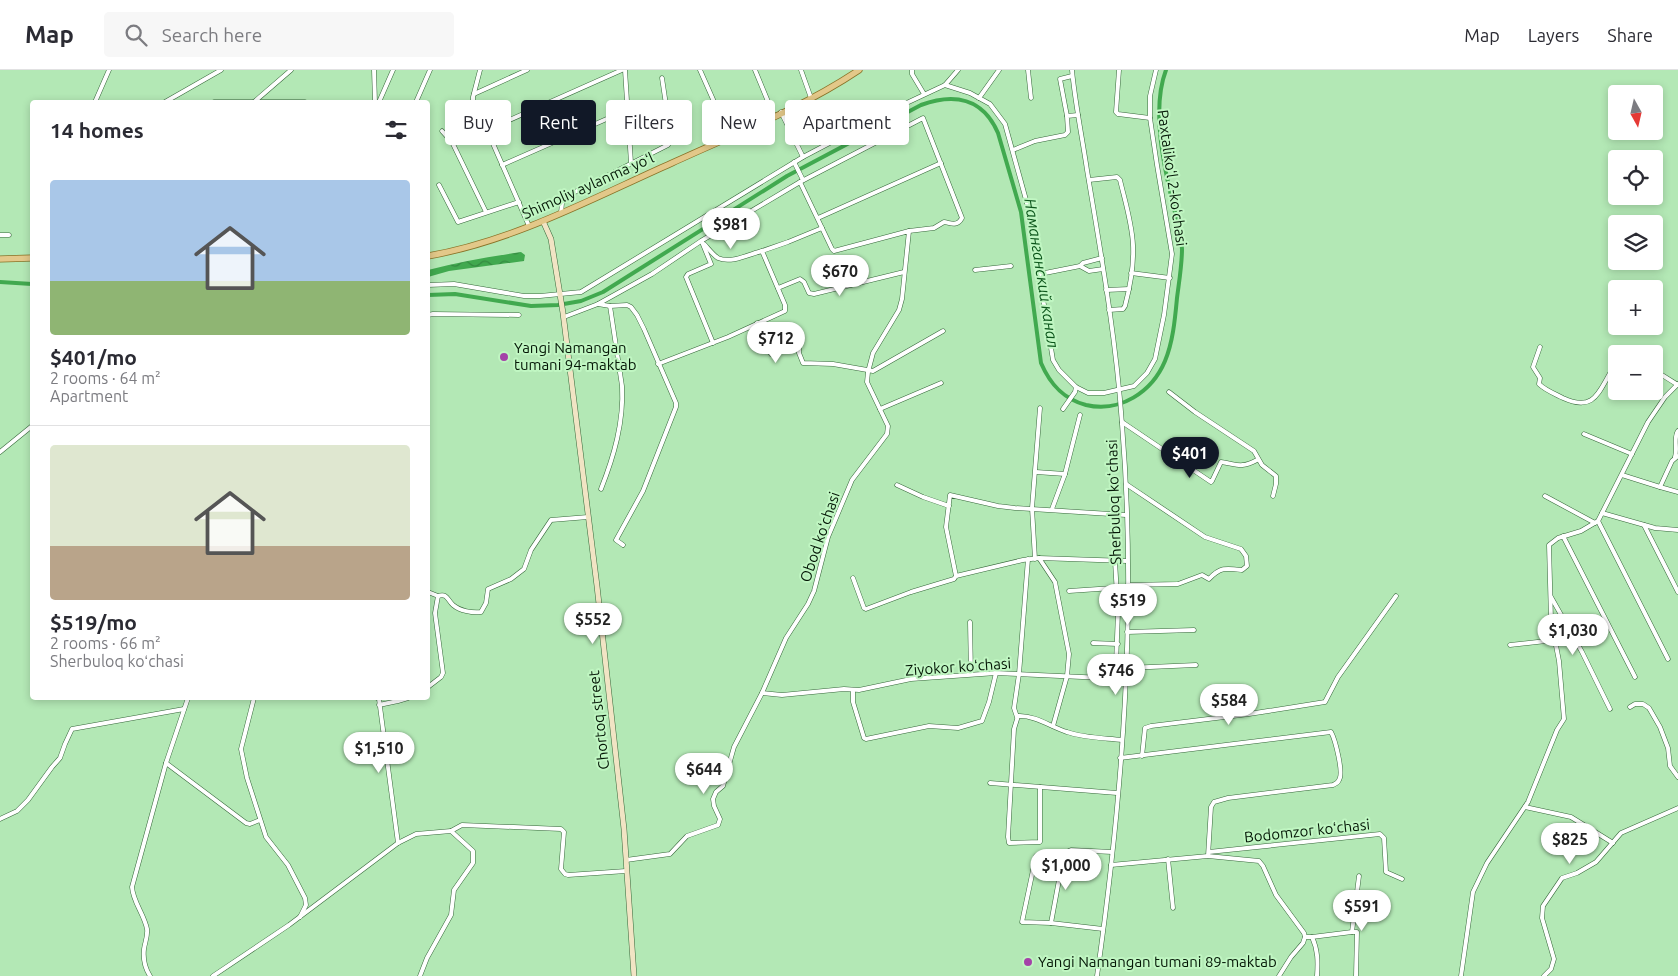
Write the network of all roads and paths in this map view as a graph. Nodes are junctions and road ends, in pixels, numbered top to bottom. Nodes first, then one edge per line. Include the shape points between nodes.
1 (109, 70) edge
2 (221, 70) edge
3 (291, 70) edge
4 (374, 70) edge
5 (393, 70) edge
6 (430, 70) edge
7 (480, 70) edge
8 (527, 70) edge
9 (623, 70) edge
10 (700, 70) edge
11 (754, 70) edge
12 (801, 70) edge
13 (859, 70) edge
14 (912, 70) edge
15 (958, 70) edge
16 (999, 70) edge
17 (1028, 70) edge
18 (1072, 70) edge
19 (1119, 70) edge
20 (1156, 70) edge
21 (1072, 76) junction
22 (662, 78) dead end
23 (945, 85) junction
24 (474, 94) junction
25 (924, 94) junction
26 (811, 98) junction
27 (979, 98) junction
28 (1031, 98) dead end
29 (97, 100) edge
30 (168, 100) edge
31 (256, 100) edge
32 (375, 100) edge
33 (380, 100) edge
34 (417, 100) edge
35 (473, 100) edge
36 (626, 100) edge
37 (713, 100) edge
38 (767, 100) edge
39 (781, 112) junction
40 (775, 115) edge
41 (1078, 115) junction
42 (1066, 116) junction
43 (1150, 118) junction
44 (511, 119) edge
45 (606, 119) edge
46 (442, 131) dead end
47 (493, 145) edge
48 (630, 145) edge
49 (711, 145) edge
50 (1013, 150) junction
51 (803, 157) junction
52 (631, 162) junction
53 (794, 162) junction
54 (941, 163) junction
55 (502, 165) junction
56 (1089, 180) junction
57 (801, 181) junction
58 (439, 185) dead end
59 (519, 202) junction
60 (486, 212) junction
61 (561, 213) junction
62 (818, 218) junction
63 (543, 221) junction
64 (529, 226) junction
65 (822, 228) junction
66 (909, 232) junction
67 (0, 235) edge
68 (9, 235) dead end
69 (702, 242) junction
70 (762, 251) junction
71 (430, 256) edge
72 (0, 258) edge
73 (30, 258) edge
74 (1102, 258) junction
75 (1011, 266) dead end
76 (1080, 266) junction
77 (1103, 269) junction
78 (976, 270) dead end
79 (904, 272) junction
80 (1131, 273) junction
81 (1040, 274) junction
82 (1170, 278) junction
83 (430, 285) edge
84 (778, 288) junction
85 (1129, 289) junction
86 (1106, 290) junction
87 (560, 294) junction
88 (598, 304) junction
89 (610, 306) junction
90 (1109, 310) junction
91 (519, 314) dead end
92 (430, 315) edge
93 (564, 315) junction
94 (757, 323) junction
95 (943, 332) dead end
96 (713, 343) junction
97 (1540, 347) dead end
98 (658, 364) junction
99 (868, 372) junction
100 (1663, 375) edge
101 (1608, 377) edge
102 (941, 383) dead end
103 (1678, 384) edge
104 (1075, 390) junction
105 (1119, 390) junction
106 (1169, 392) dead end
107 (1040, 408) dead end
108 (1064, 408) dead end
109 (880, 409) junction
110 (1080, 415) dead end
111 (1122, 422) junction
112 (30, 428) edge
113 (1678, 431) edge
114 (1584, 434) dead end
115 (0, 452) edge
116 (1632, 454) junction
117 (1677, 456) edge
118 (1257, 460) junction
119 (1036, 472) junction
120 (1065, 474) junction
121 (1622, 475) junction
122 (1126, 483) junction
123 (897, 485) dead end
124 (1660, 487) junction
125 (601, 489) dead end
126 (1678, 492) edge
127 (1273, 496) dead end
128 (1545, 496) dead end
129 (948, 506) junction
130 (1032, 508) junction
131 (1052, 509) junction
132 (1602, 514) junction
133 (1126, 515) junction
134 (588, 517) junction
135 (1596, 522) junction
136 (1644, 525) junction
137 (1678, 530) edge
138 (1563, 536) junction
139 (623, 545) dead end
140 (1028, 559) junction
141 (1037, 559) junction
142 (1115, 561) junction
143 (1127, 562) junction
144 (956, 576) junction
145 (853, 578) dead end
146 (1128, 586) junction
147 (1116, 588) junction
148 (1069, 591) dead end
149 (1678, 592) edge
150 (430, 593) edge
151 (1550, 595) junction
152 (438, 596) junction
153 (1396, 596) dead end
154 (970, 622) dead end
155 (1194, 630) dead end
156 (1127, 632) junction
157 (1555, 640) junction
158 (1093, 643) dead end
159 (1118, 644) junction
160 (1510, 646) dead end
161 (1668, 659) dead end
162 (1196, 665) dead end
163 (1127, 668) junction
164 (996, 673) junction
165 (971, 674) junction
166 (1019, 674) junction
167 (1067, 676) junction
168 (1636, 677) dead end
169 (1116, 679) junction
170 (1126, 680) junction
171 (430, 685) edge
172 (853, 690) junction
173 (1115, 690) dead end
174 (762, 693) junction
175 (187, 700) edge
176 (253, 700) edge
177 (379, 700) edge
178 (400, 700) edge
179 (379, 705) junction
180 (1630, 707) dead end
181 (184, 709) junction
182 (1610, 709) dead end
183 (1017, 718) junction
184 (1053, 726) junction
185 (1122, 740) junction
186 (1142, 756) junction
187 (1120, 758) junction
188 (166, 763) junction
189 (1678, 777) edge
190 (990, 783) dead end
191 (1011, 784) junction
192 (1040, 787) junction
193 (1117, 793) junction
194 (1525, 807) junction
195 (1678, 808) edge
196 (0, 819) edge
197 (260, 820) junction
198 (451, 831) junction
199 (398, 843) junction
200 (1613, 843) junction
201 (1112, 852) junction
202 (1209, 854) junction
203 (1036, 856) dead end
204 (626, 860) junction
205 (1168, 860) junction
206 (1111, 865) junction
207 (626, 871) junction
208 (1359, 876) dead end
209 (1402, 879) dead end
210 (1173, 908) dead end
211 (300, 917) junction
212 (1051, 923) junction
213 (1103, 930) junction
214 (1352, 932) junction
215 (1305, 937) junction
216 (1312, 937) junction
217 (150, 976) edge
218 (213, 976) edge
219 (420, 976) edge
220 (634, 976) edge
221 (1097, 976) edge
222 (1279, 976) edge
223 (1317, 976) edge
224 (1356, 976) edge
225 (1461, 976) edge
226 (1544, 976) edge

1 - 29 street
2 - 30 street
3 - 31 street
4 - 32 street
5 - 33 street
6 - 34 street
7 - 24 street
8 - 24 street
9 - 36 street
9 - 44 street
10 - 37 street
11 - 38 street
12 - 26 street
13 - 26 main road, Shimoliy aylanma yoʻl
14 - 25 street
15 - 23 street
16 - 27 street
17 - 28 street
18 - 21 street, Sherbuloq koʻchasi
19 - 43 street via 1116,112
20 - 43 street, Paxtalikoʻl 2-koʻchasi via 1150,96
21 - 41 street, Sherbuloq koʻchasi
21 - 42 street via 1060,79
22 - 52 street via 670,142 668,146
23 - 25 street
23 - 27 street
24 - 35 street
25 - 51 street
26 - 39 main road, Shimoliy aylanma yoʻl
27 - 50 street via 990,104 1005,124
39 - 40 main road, Shimoliy aylanma yoʻl
39 - 51 street
41 - 42 street
41 - 56 street, Sherbuloq koʻchasi
42 - 50 street via 1066,135 1035,141
43 - 82 street, Paxtalikoʻl 2-koʻchasi via 1172,254
45 - 55 street
46 - 60 street via 452,142
47 - 55 street
48 - 52 street
49 - 61 main road, Shimoliy aylanma yoʻl
50 - 81 street via 1028,207
51 - 53 street
52 - 61 street via 569,195 562,203
53 - 57 street
53 - 87 street via 589,288 574,294
54 - 57 street via 922,118
54 - 62 street
54 - 66 street via 961,220
55 - 59 street
56 - 74 street, Sherbuloq koʻchasi
56 - 80 street via 1117,177 1120,180 1133,245
57 - 62 street
57 - 69 street
58 - 60 street via 458,222
59 - 60 street
59 - 64 street
61 - 63 main road, Shimoliy aylanma yoʻl
62 - 65 street
63 - 64 main road, Shimoliy aylanma yoʻl
63 - 87 main road, Chortoq street via 551,239
64 - 71 main road, Shimoliy aylanma yoʻl via 502,238
65 - 66 street via 834,251
65 - 70 street
66 - 79 street
67 - 68 street
69 - 70 street via 723,259 733,260
69 - 88 street
69 - 96 street via 711,264 686,277
70 - 84 street
72 - 73 main road
74 - 76 street
74 - 77 street, Sherbuloq koʻchasi
75 - 78 street
76 - 77 street via 1089,271
76 - 81 street
77 - 86 street, Sherbuloq koʻchasi
79 - 84 street via 814,294 809,293 800,279
79 - 99 street via 899,310 873,353
80 - 82 street
80 - 85 street
81 - 104 street via 1053,360
82 - 105 street, Paxtalikoʻl 2-koʻchasi via 1155,359 1134,386
83 - 87 street via 454,284 524,296
84 - 94 street via 785,310
85 - 86 street
85 - 90 street via 1124,308
86 - 90 street, Sherbuloq koʻchasi
87 - 93 main road, Chortoq street
88 - 89 street
88 - 93 street
89 - 98 street via 631,307
89 - 125 street via 623,399 618,436
90 - 105 street, Sherbuloq koʻchasi
91 - 92 street
93 - 134 main road, Chortoq street
94 - 96 street
94 - 99 street via 771,354 797,345 803,364 833,364
95 - 99 street
96 - 98 street
97 - 101 street via 1534,367 1540,378 1539,384 1572,402 1586,404 1591,401
98 - 139 street via 676,407 643,490 616,540
99 - 109 street, Obod koʻchasi via 868,382
100 - 103 street
102 - 109 street
103 - 116 street via 1651,418
104 - 105 street, Paxtalikoʻl 2-koʻchasi via 1095,394
104 - 108 street
105 - 111 street, Sherbuloq koʻchasi
106 - 118 street via 1254,451
107 - 119 street
109 - 174 street, Obod koʻchasi via 888,426 887,434 852,480 828,537 814,592 786,638
110 - 120 street
111 - 118 street via 1212,482 1221,462 1236,466
111 - 122 street, Sherbuloq koʻchasi
112 - 115 street
113 - 117 street via 1675,436
114 - 116 street
116 - 121 street
117 - 124 street
118 - 127 street via 1276,476
119 - 120 street
119 - 130 street
120 - 131 street
121 - 124 street
121 - 132 street
122 - 133 street, Sherbuloq koʻchasi
122 - 146 street via 1205,537 1241,549 1246,556 1246,566 1242,570 1229,568 1216,572 1209,579 1202,575 1178,584
123 - 129 street
124 - 126 street
128 - 135 street
129 - 130 street via 950,495 998,506
129 - 144 street via 947,530
130 - 131 street
130 - 141 street
131 - 133 street
132 - 135 street
132 - 136 street
133 - 143 street, Sherbuloq koʻchasi
134 - 152 street via 551,520 531,550 524,569 488,589 481,612 462,610 447,596
134 - 204 main road, Chortoq street
135 - 138 street
135 - 161 street
136 - 137 street
136 - 149 street
138 - 151 street via 1552,541 1549,547
138 - 168 street
140 - 141 street
140 - 144 street
140 - 166 street
141 - 142 street
141 - 167 street via 1055,582 1069,654
142 - 143 street
142 - 147 street
143 - 146 street, Sherbuloq koʻchasi
144 - 145 street via 866,609
146 - 147 street
146 - 156 street, Sherbuloq koʻchasi
147 - 148 street
147 - 159 street
150 - 152 street
151 - 157 street
151 - 182 street
152 - 171 street via 435,613 443,673
153 - 186 street via 1338,677 1325,702 1151,726 1143,732
154 - 165 street
155 - 156 street
156 - 163 street, Sherbuloq koʻchasi
157 - 160 street
157 - 194 street via 1564,719
158 - 159 street
159 - 169 street
162 - 163 street
163 - 170 street, Sherbuloq koʻchasi
164 - 165 street, Ziyokor koʻchasi
164 - 166 street, Ziyokor koʻchasi
164 - 172 street via 982,721 958,728 928,726 866,739 853,702
165 - 172 street, Ziyokor koʻchasi via 911,679
166 - 167 street, Ziyokor koʻchasi
166 - 183 street via 1014,708
167 - 169 street, Ziyokor koʻchasi
167 - 184 street
169 - 170 street, Ziyokor koʻchasi
169 - 173 street
170 - 185 street, Sherbuloq koʻchasi
172 - 174 street, Ziyokor koʻchasi via 782,695
174 - 204 street via 734,747 723,786 714,796 713,803 720,819 718,825 687,836 670,854
175 - 181 street
176 - 197 street via 241,748
177 - 179 street
178 - 179 street
179 - 199 street
180 - 189 street via 1643,704 1649,708 1668,748 1670,766
181 - 188 street
181 - 196 street via 72,729 60,758 28,800
183 - 184 street via 1024,716
183 - 191 street
184 - 185 street via 1072,734
185 - 187 street, Sherbuloq koʻchasi
186 - 187 street
186 - 202 street via 1328,731 1332,734 1340,769 1338,782 1217,800 1212,807
187 - 193 street, Sherbuloq koʻchasi
188 - 197 street via 246,823
188 - 217 street via 132,887 147,932 144,955
190 - 191 street
191 - 192 street
191 - 192 street via 1009,843 1040,842
192 - 193 street
193 - 201 street, Sherbuloq koʻchasi
194 - 200 street via 1571,817
194 - 225 street via 1487,863 1474,892
195 - 200 street via 1621,834
197 - 211 street via 270,844 288,865 305,898 306,905
198 - 199 street via 416,834
198 - 207 street via 462,825 562,829 561,869 564,874
198 - 219 street via 473,851 473,863 454,890 451,915
199 - 211 street
200 - 226 street via 1596,862 1562,878 1543,906 1542,918 1554,959
201 - 206 street, Sherbuloq koʻchasi
201 - 212 street via 1071,850 1064,853
202 - 205 street
202 - 209 street, Bodomzor koʻchasi via 1380,834 1384,838 1386,872
202 - 215 street, Bodomzor koʻchasi via 1258,861 1276,896
203 - 212 street via 1022,922
204 - 207 main road, Chortoq street
205 - 206 street
205 - 210 street
206 - 213 street, Sherbuloq koʻchasi
207 - 220 main road, Chortoq street
208 - 214 street
211 - 218 street
212 - 213 street
213 - 221 street, Sherbuloq koʻchasi
214 - 216 street
214 - 224 street via 1357,932
215 - 216 street
215 - 222 street
216 - 223 street via 1318,953

